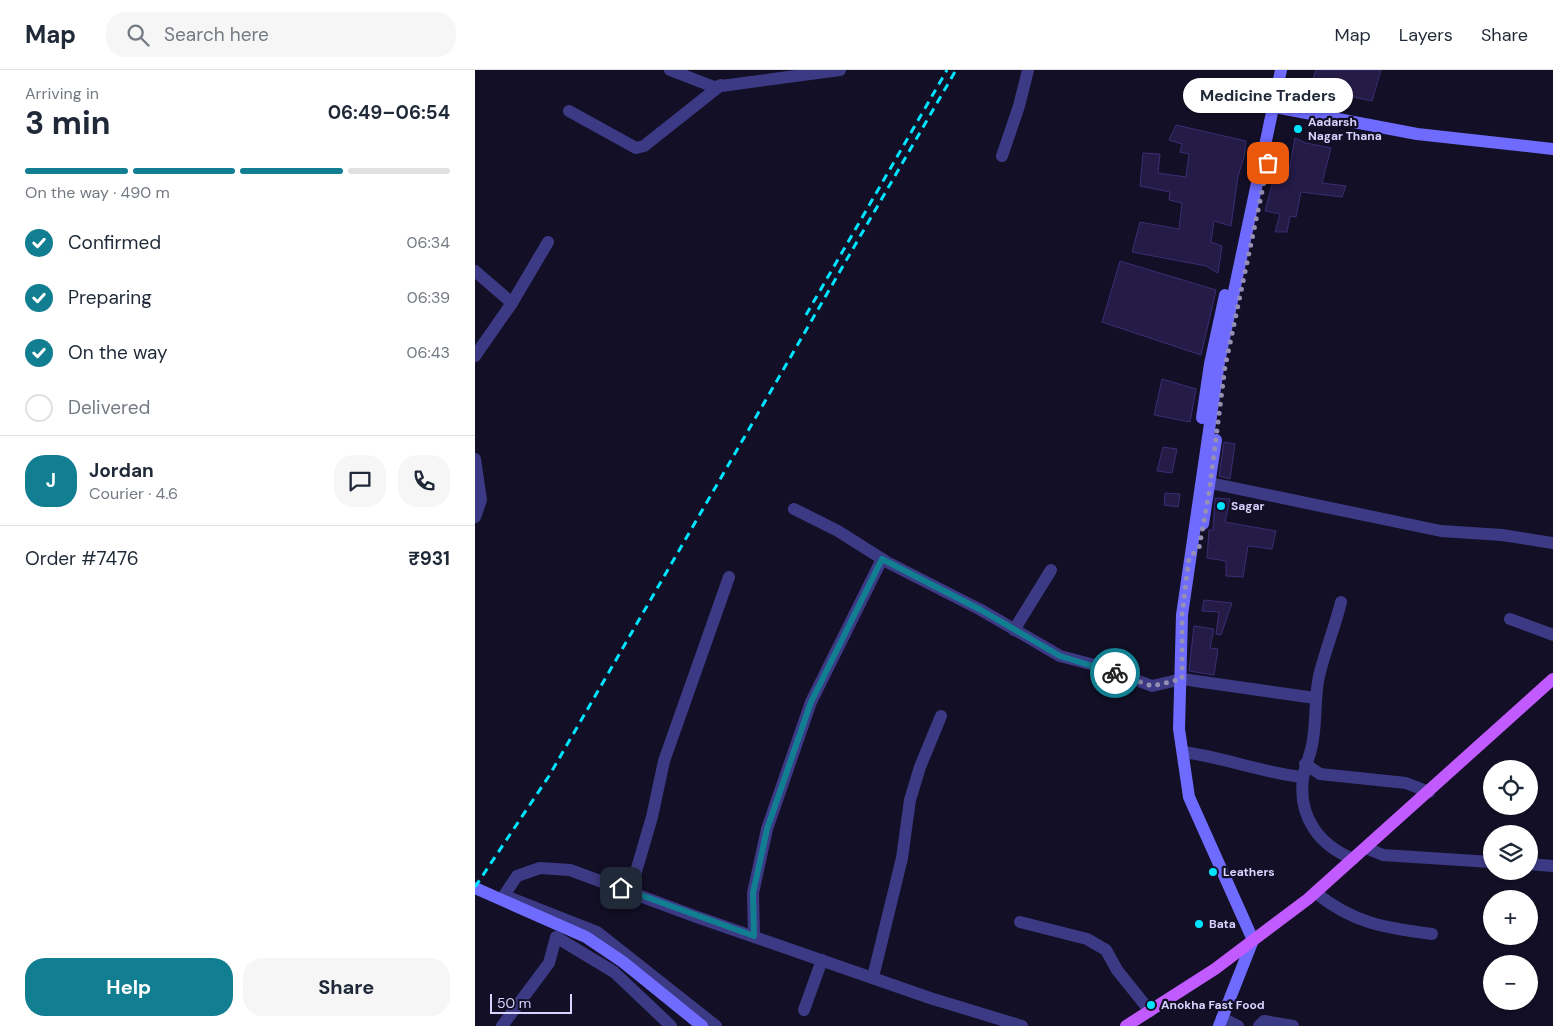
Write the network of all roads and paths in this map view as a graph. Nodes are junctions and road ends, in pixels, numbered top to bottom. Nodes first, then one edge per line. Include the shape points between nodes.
1 (670, 70) edge
2 (840, 70) edge
3 (1028, 70) edge
4 (1275, 70) edge
5 (1281, 70) edge
6 (1288, 70) edge
7 (721, 85) junction
8 (1280, 108) junction
9 (569, 111) dead end
10 (1553, 150) edge
11 (1002, 156) dead end
12 (548, 242) dead end
13 (475, 272) edge
14 (512, 303) junction
15 (475, 356) edge
16 (475, 459) edge
17 (1210, 483) junction
18 (794, 509) dead end
19 (475, 517) edge
20 (1553, 543) edge
21 (1189, 558) junction
22 (882, 559) junction
23 (1051, 570) dead end
24 (729, 577) dead end
25 (1341, 602) dead end
26 (1511, 619) dead end
27 (1014, 630) junction
28 (1553, 635) edge
29 (1182, 679) junction
30 (1553, 679) edge
31 (1315, 698) junction
32 (941, 716) dead end
33 (1183, 752) junction
34 (1305, 764) junction
35 (1303, 777) junction
36 (1429, 792) junction
37 (1366, 848) junction
38 (1353, 859) junction
39 (1483, 861) edge
40 (1538, 865) edge
41 (1553, 866) edge
42 (475, 888) edge
43 (630, 892) junction
44 (1316, 893) junction
45 (1021, 922) dead end
46 (1432, 934) dead end
47 (754, 936) junction
48 (1253, 940) junction
49 (822, 960) junction
50 (873, 977) junction
51 (804, 1010) dead end
52 (1150, 1011) junction
53 (1220, 1022) edge
54 (502, 1026) edge
55 (671, 1026) edge
56 (702, 1026) edge
57 (716, 1026) edge
58 (1023, 1026) edge
59 (1126, 1026) edge
60 (1238, 1026) edge
61 (1259, 1026) edge
62 (1293, 1026) edge

1 - 7 street via 713,87
2 - 7 street
3 - 11 street
4 - 21 main road via 1210,364 1183,546
5 - 21 main road via 1219,362
6 - 8 main road
7 - 9 street via 644,146 637,148
8 - 10 main road via 1417,134
8 - 17 main road via 1225,367
12 - 14 street
13 - 14 street
14 - 15 street
16 - 19 street via 481,500
17 - 20 street via 1441,531 1502,535
17 - 21 main road via 1199,548
18 - 22 street via 838,531
21 - 29 main road via 1182,615
22 - 27 street
22 - 47 street via 811,702 767,829 753,893
23 - 27 street
24 - 43 street via 663,760 652,817
25 - 31 street
26 - 28 street
27 - 29 street via 1060,656 1102,667 1152,686
29 - 31 street
29 - 33 main road via 1179,729
30 - 36 main road
31 - 34 street via 1312,744
32 - 50 street via 910,800 902,858
33 - 35 street
33 - 48 main road via 1189,797
34 - 35 street
34 - 36 street via 1320,774 1406,783
35 - 38 street via 1304,803 1322,841 1337,853
36 - 37 main road
37 - 38 main road
37 - 39 street via 1383,855
38 - 44 main road
40 - 41 street
42 - 56 main road via 586,937 623,962
43 - 47 street
43 - 57 street via 570,870 540,868 517,876 505,894 597,932
44 - 46 street via 1361,921
44 - 48 main road
45 - 52 street via 1087,938 1106,950 1117,970
47 - 49 street
48 - 52 main road
48 - 53 main road
49 - 50 street
49 - 51 street
50 - 58 street
52 - 59 main road
53 - 60 street
54 - 55 street via 549,963 556,937 613,972
61 - 62 street via 1264,1021

